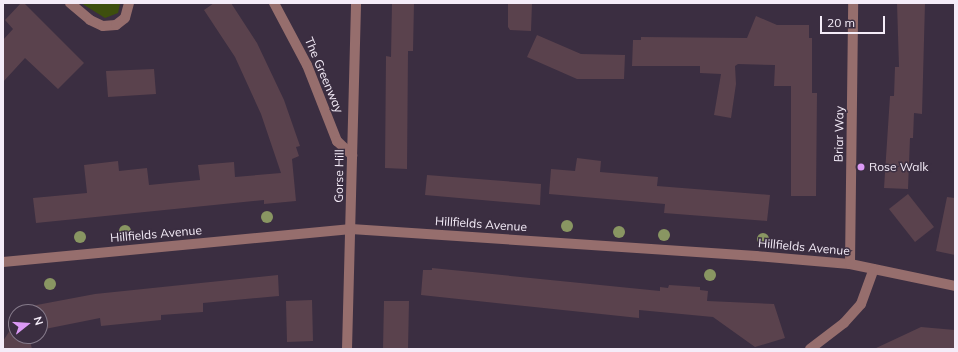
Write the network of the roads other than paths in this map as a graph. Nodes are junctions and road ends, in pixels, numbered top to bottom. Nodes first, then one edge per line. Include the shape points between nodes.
1 (70, 3) edge
2 (129, 3) edge
3 (274, 3) edge
4 (356, 3) edge
5 (853, 3) edge
6 (352, 155) junction
7 (351, 229) junction
8 (3, 262) edge
9 (850, 264) junction
10 (874, 269) junction
11 (955, 286) edge
12 (347, 349) edge
13 (810, 349) edge

1 - 2 street via 90,20 103,26 116,25 125,18
3 - 6 street, The Greenway via 307,65 337,141
4 - 6 street, Gorse Hill
5 - 9 street, Briar Way
6 - 7 street, Gorse Hill
7 - 8 street, Hillfields Avenue
7 - 9 street, Hillfields Avenue
7 - 12 street, Gorse Hill
9 - 10 street, Hillfields Avenue
10 - 11 street, Hillfields Avenue
10 - 13 street via 862,304 844,323

